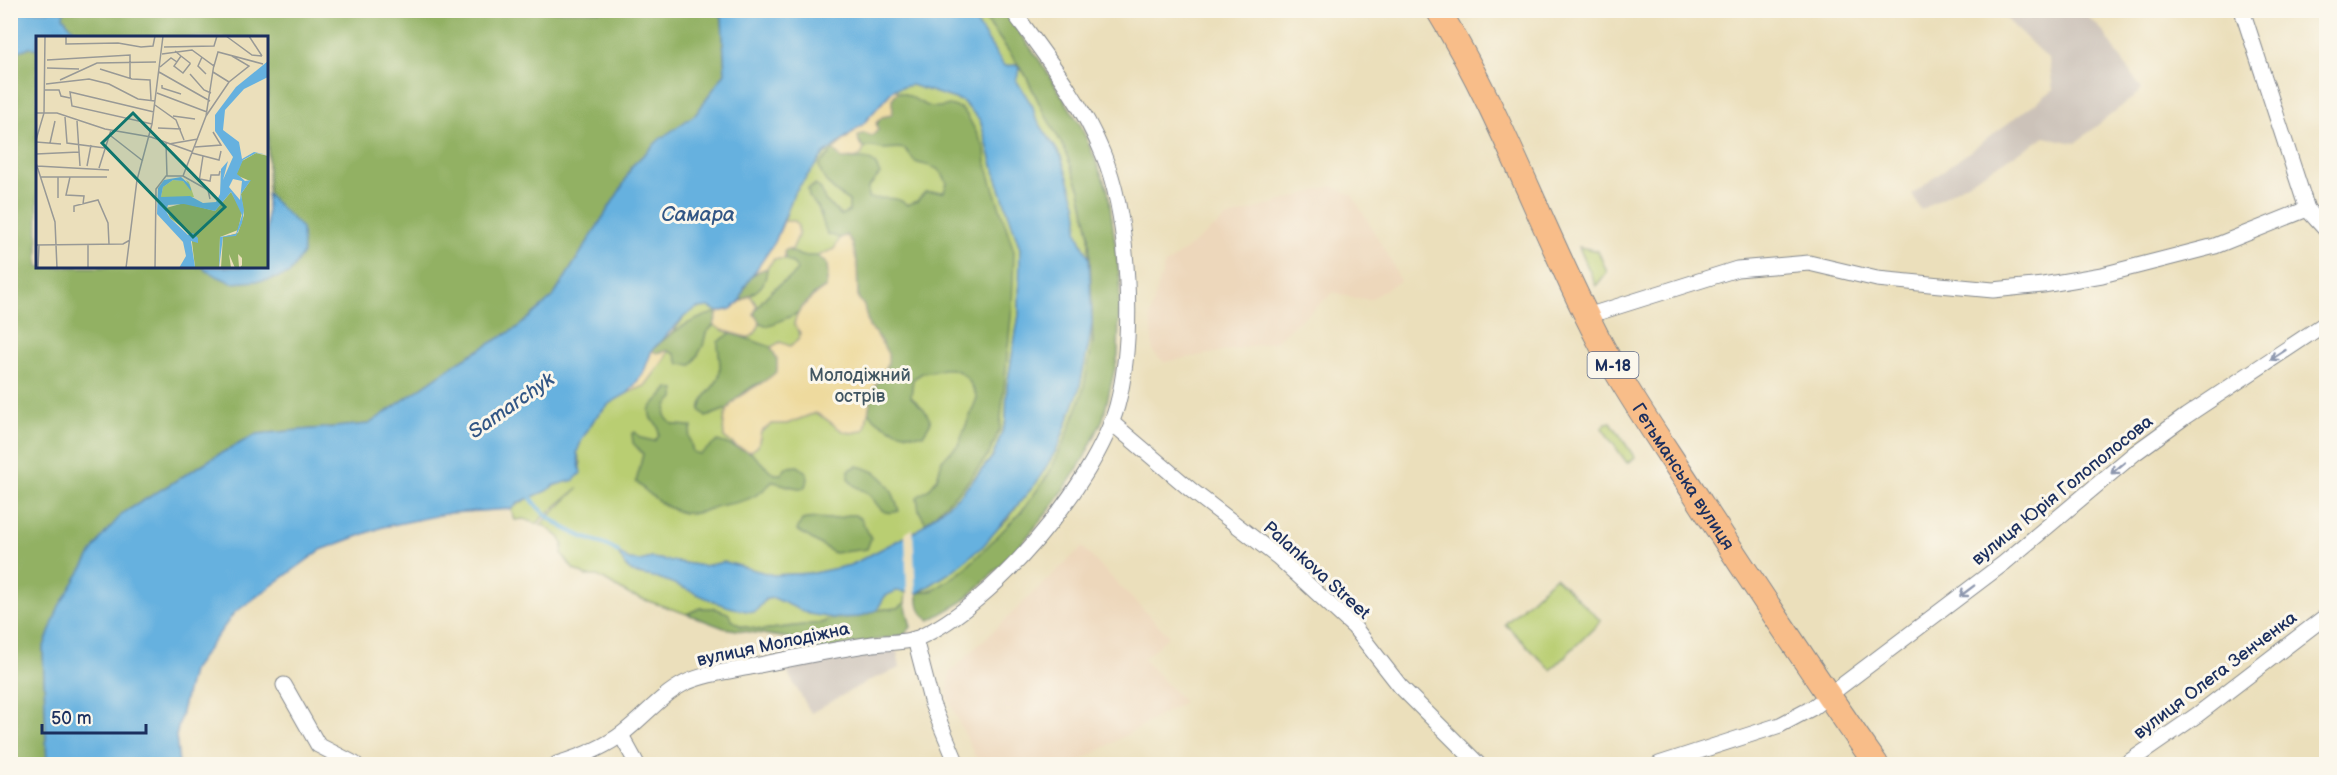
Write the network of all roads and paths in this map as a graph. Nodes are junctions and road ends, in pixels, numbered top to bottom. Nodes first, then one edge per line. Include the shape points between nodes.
1 (1012, 10) edge
2 (1438, 10) edge
3 (2242, 10) edge
4 (2307, 209) junction
5 (2326, 230) edge
6 (1587, 316) junction
7 (2326, 323) edge
8 (1111, 422) junction
9 (2326, 616) edge
10 (915, 639) junction
11 (284, 685) dead end
12 (1828, 696) junction
13 (621, 735) junction
14 (355, 765) edge
15 (557, 765) edge
16 (637, 765) edge
17 (957, 765) edge
18 (1478, 765) edge
19 (1659, 765) edge
20 (1876, 765) edge
21 (2126, 765) edge

1 - 8 street via 1088,122 1115,188 1127,280 1126,356
2 - 6 highway, Гетьманська вулиця / М-18 via 1491,108
3 - 4 street
4 - 5 street
4 - 6 street via 2215,246 2102,275 2043,285 1981,289 1876,279 1809,263 1737,269
6 - 12 highway, Гетьманська вулиця / М-18 via 1629,391
7 -> 12 street, вулиця Юрія Голополосова via 2144,447 2004,563
8 - 10 street via 1064,507 1017,561 961,612
8 - 18 street, Palankova Street via 1278,557 1354,627 1400,686
9 - 21 street, вулиця Олега Зенченка
10 - 13 street, вулиця Молодіжна via 780,659 686,683
10 - 17 street via 932,704
11 - 14 street via 318,745
12 - 19 street, вулиця Юрія Голополосова via 1780,725
12 - 20 highway, Гетьманська вулиця / М-18
13 - 15 street, вулиця Молодіжна
13 - 16 street

